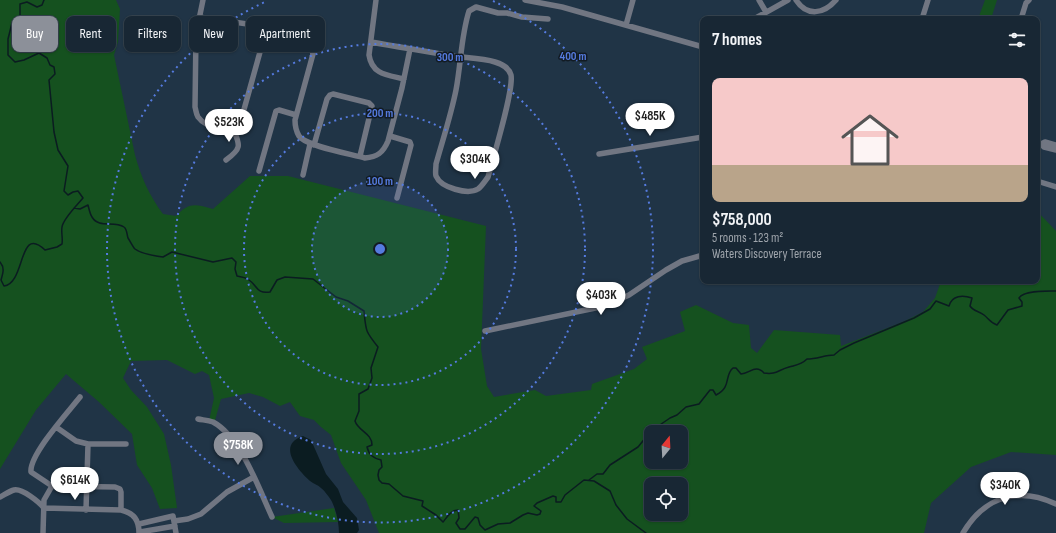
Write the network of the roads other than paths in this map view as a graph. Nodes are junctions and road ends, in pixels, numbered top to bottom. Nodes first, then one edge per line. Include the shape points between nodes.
1 (203, 0) edge
2 (525, 0) edge
3 (633, 0) edge
4 (759, 0) edge
5 (788, 0) edge
6 (796, 0) edge
7 (836, 0) edge
8 (928, 0) edge
9 (1029, 0) edge
10 (374, 1) edge
11 (766, 12) junction
12 (199, 16) edge
13 (759, 16) edge
14 (923, 16) edge
15 (1022, 16) edge
16 (548, 18) dead end
17 (626, 25) junction
18 (371, 42) junction
19 (700, 46) edge
20 (410, 49) junction
21 (196, 52) edge
22 (260, 52) edge
23 (313, 52) edge
24 (461, 57) junction
25 (404, 79) junction
26 (296, 115) junction
27 (232, 126) junction
28 (390, 136) junction
29 (700, 137) edge
30 (1040, 143) edge
31 (312, 144) junction
32 (1040, 144) edge
33 (1056, 145) edge
34 (1056, 150) edge
35 (599, 154) dead end
36 (360, 156) junction
37 (226, 160) dead end
38 (259, 170) dead end
39 (303, 175) dead end
40 (1040, 182) edge
41 (1056, 187) edge
42 (397, 198) dead end
43 (700, 256) edge
44 (485, 331) dead end
45 (80, 397) dead end
46 (198, 419) dead end
47 (56, 428) junction
48 (88, 444) junction
49 (126, 444) dead end
50 (254, 477) junction
51 (52, 486) junction
52 (87, 486) junction
53 (0, 497) edge
54 (1056, 504) edge
55 (44, 508) junction
56 (86, 510) junction
57 (121, 510) junction
58 (272, 517) dead end
59 (164, 518) junction
60 (174, 521) junction
61 (139, 524) junction
62 (166, 530) edge
63 (43, 533) edge
64 (140, 533) edge
65 (176, 533) edge
66 (963, 533) edge

1 - 12 street
2 - 17 street via 562,7
3 - 17 street
4 - 11 street
5 - 11 street
6 - 7 street via 802,8 811,12 828,8
8 - 14 street
9 - 15 street
10 - 18 street
11 - 13 street
16 - 24 street via 522,17 472,8 468,15
17 - 19 street
18 - 20 street
18 - 25 street via 370,63 380,73
20 - 24 street
20 - 25 street
21 - 27 street via 194,108 198,117 205,123 222,128
22 - 27 street via 243,113 239,122
23 - 26 street
24 - 24 street via 495,62 508,70 511,76 507,104 488,177 477,190 469,192 446,186 436,176 436,164 456,90
25 - 28 street
26 - 31 street via 296,128 300,137
26 - 38 street via 276,111
27 - 37 street via 238,145 236,153
28 - 36 street via 384,150 379,154 372,157
28 - 42 street via 410,142 411,145
29 - 35 street
30 - 33 street
31 - 36 street
31 - 36 street via 327,99 333,94 372,106
31 - 39 street
32 - 34 street
40 - 41 street
43 - 44 street via 676,264 629,295 605,306
45 - 47 street
46 - 50 street via 212,422 227,432
47 - 48 street via 76,441
47 - 51 street via 39,450 31,468 34,475
48 - 49 street
48 - 52 street
50 - 58 street
50 - 60 street via 227,492 201,514
51 - 52 street
51 - 55 street via 44,500
52 - 56 street
52 - 57 street via 120,488
53 - 55 street via 18,490
54 - 66 street via 1046,499 1025,496 1003,498 982,510
55 - 56 street
55 - 63 street
56 - 57 street
57 - 61 street via 133,515
59 - 60 street
59 - 61 street
59 - 62 street
60 - 62 street
60 - 65 street
61 - 64 street
62 - 64 street

